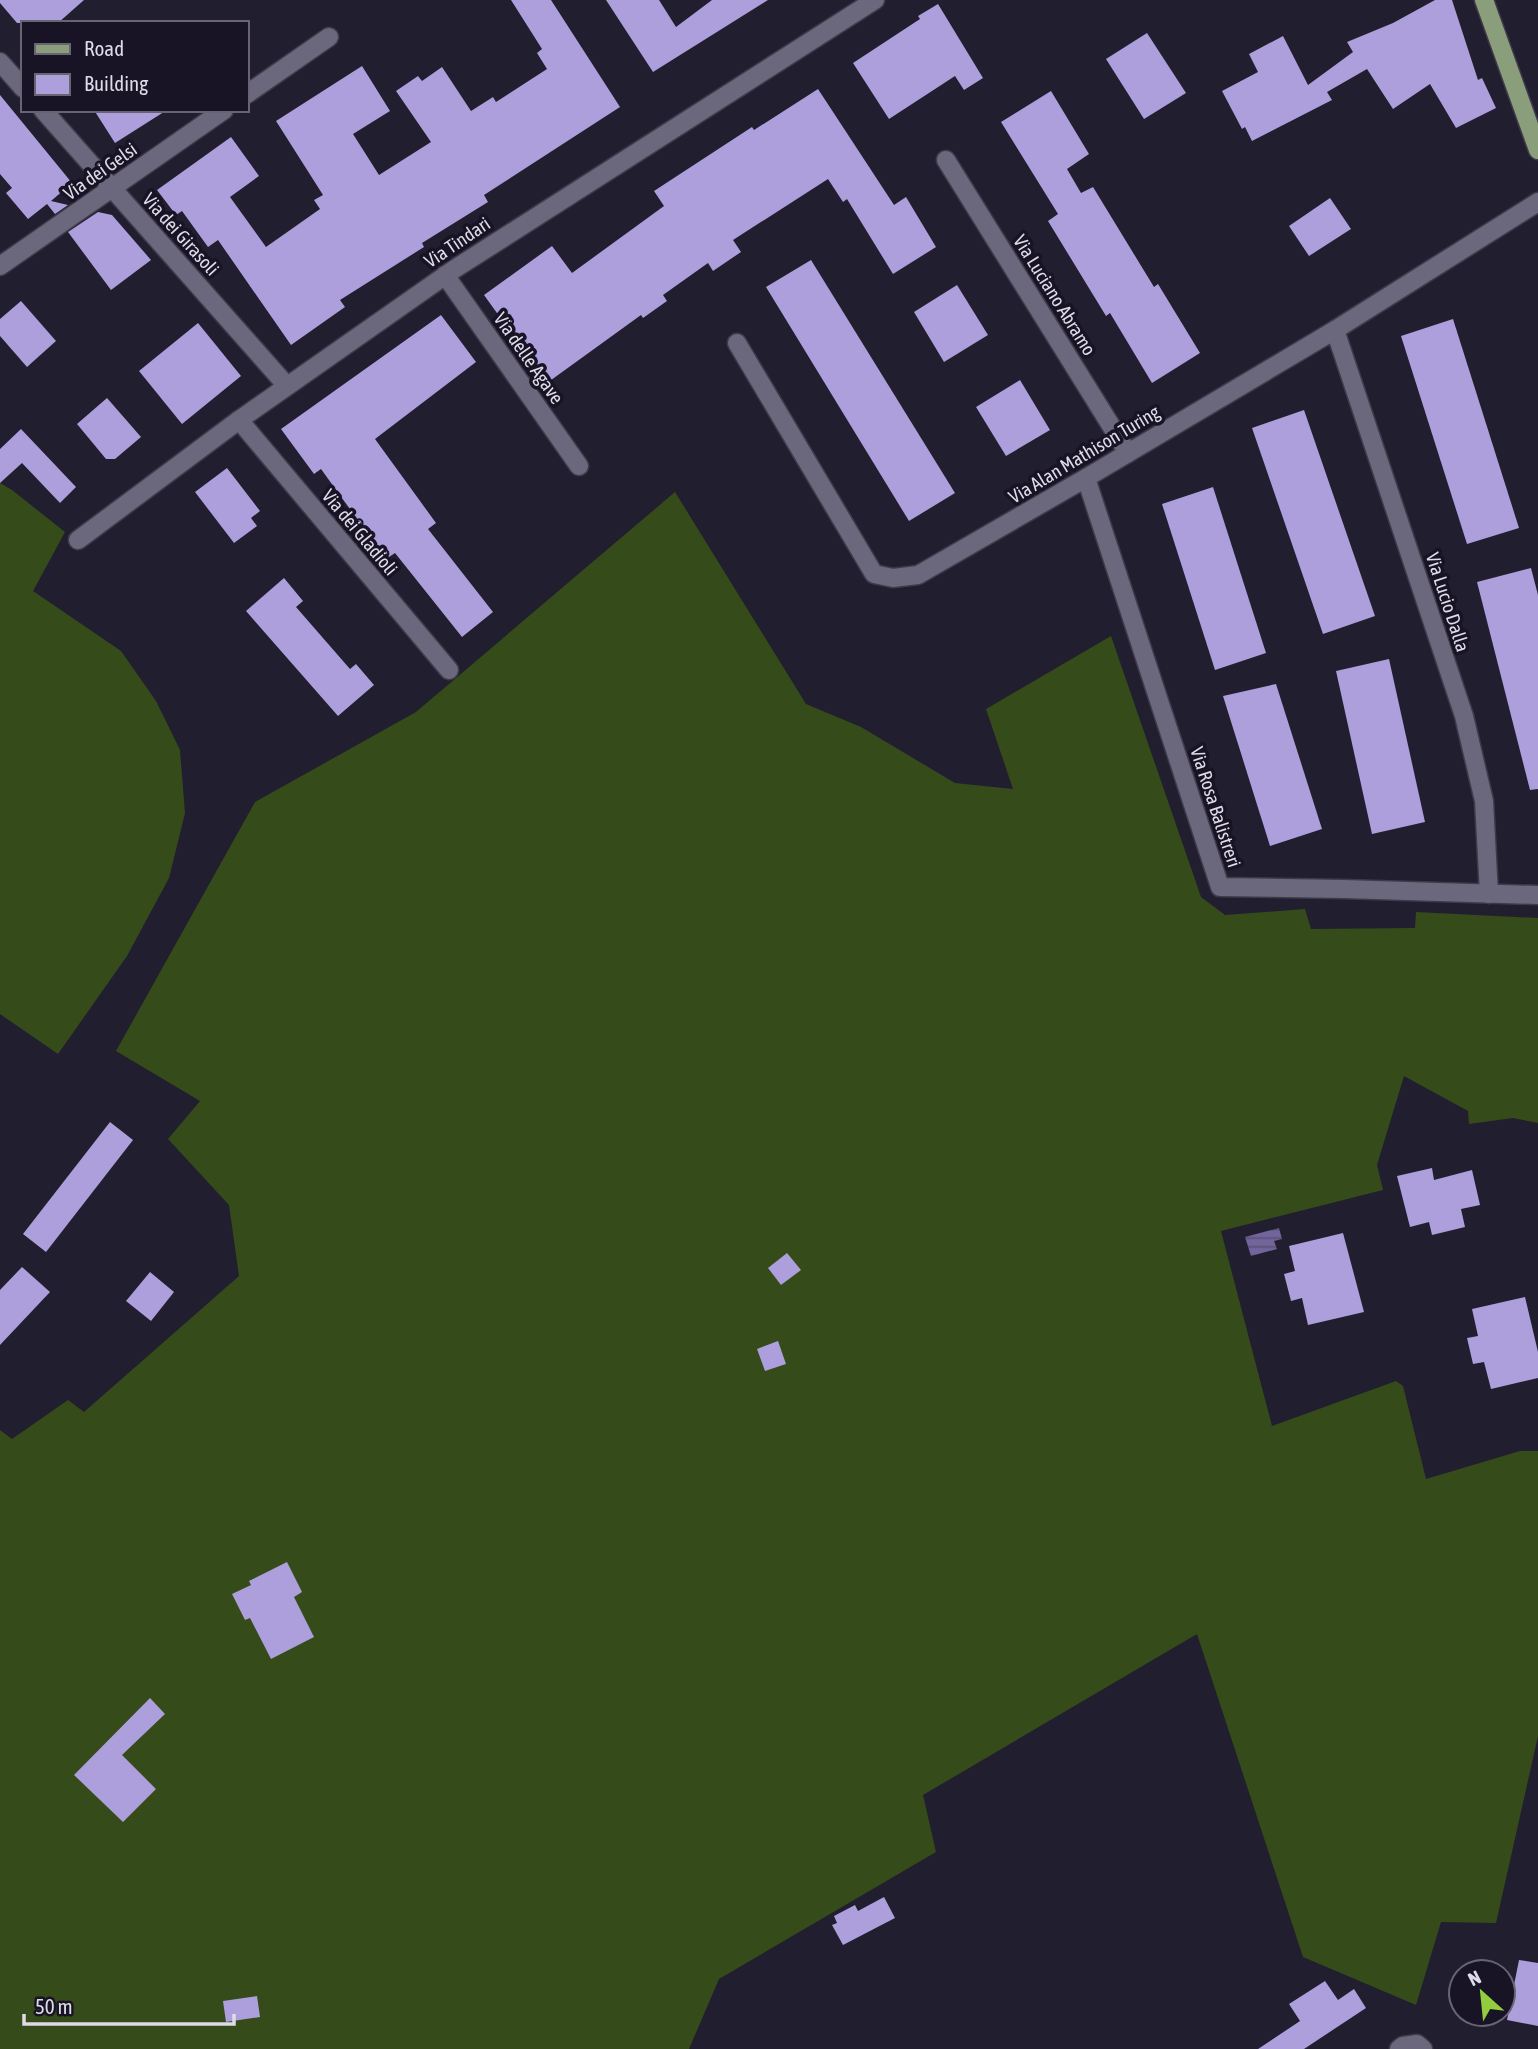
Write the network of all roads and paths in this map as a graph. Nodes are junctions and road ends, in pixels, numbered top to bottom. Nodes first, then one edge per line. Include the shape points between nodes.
1 (875, 0) edge
2 (1484, 0) edge
3 (329, 37) dead end
4 (0, 62) edge
5 (21, 86) edge
6 (248, 93) edge
7 (45, 112) edge
8 (221, 112) edge
9 (1538, 150) edge
10 (946, 160) dead end
11 (112, 188) junction
12 (1538, 202) edge
13 (0, 266) edge
14 (444, 275) junction
15 (1335, 330) junction
16 (737, 343) dead end
17 (287, 386) junction
18 (239, 420) junction
19 (1128, 453) junction
20 (579, 466) dead end
21 (1086, 478) junction
22 (78, 540) dead end
23 (449, 670) dead end
24 (1489, 894) junction
25 (1538, 895) edge
26 (1399, 2049) edge
27 (1423, 2049) edge

1 - 14 street, Via Tindari
2 - 9 main road
3 - 6 street
4 - 5 street
7 - 11 street, Via dei Girasoli
8 - 11 street, Via dei Gelsi
10 - 19 street, Via Luciano Abramo
11 - 13 street, Via dei Gelsi
11 - 17 street, Via dei Girasoli
12 - 15 street, Via Alan Mathison Turing
14 - 17 street, Via Tindari
14 - 20 street, Via delle Agave
15 - 19 street, Via Alan Mathison Turing
15 - 24 street, Via Lucio Dalla via 1464,716 1484,802
16 - 21 street, Via Alan Mathison Turing via 874,574 893,578 918,575
17 - 18 street, Via Tindari
18 - 22 street, Via Tindari
18 - 23 street, Via dei Gladioli
19 - 21 street, Via Alan Mathison Turing
21 - 24 street, Via Rosa Balistreri via 1220,887
24 - 25 street, Via Rosa Balistreri
26 - 27 street via 1417,2044

